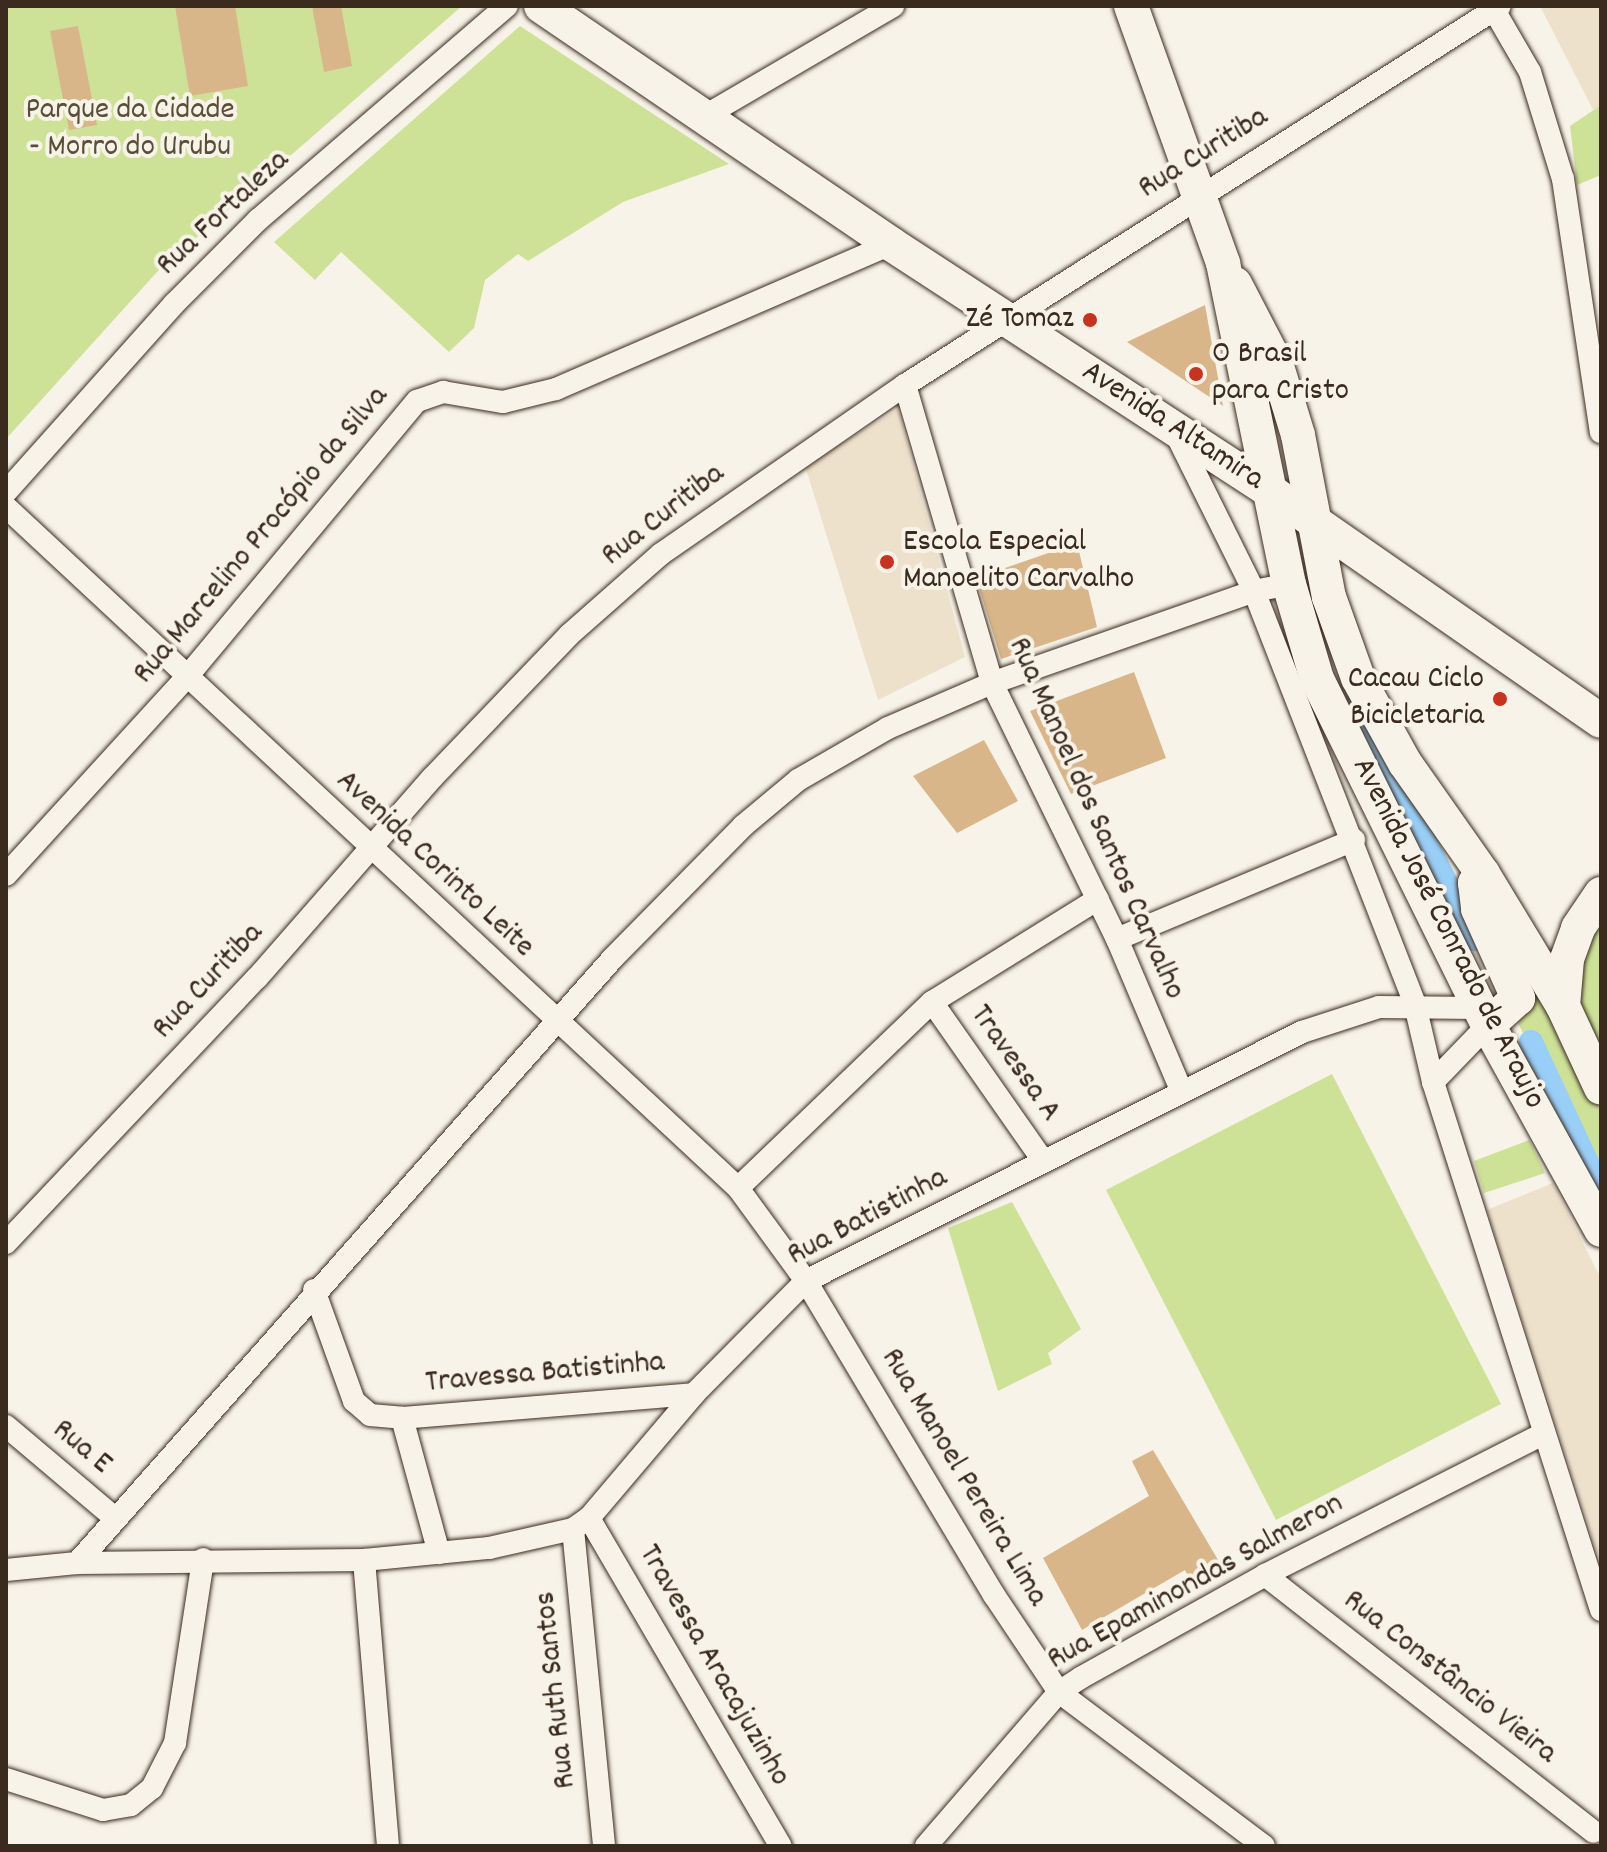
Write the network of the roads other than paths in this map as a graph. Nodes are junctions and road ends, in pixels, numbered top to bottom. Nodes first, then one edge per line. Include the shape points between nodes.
1 (507, 6) edge
2 (541, 6) edge
3 (893, 6) edge
4 (1131, 6) edge
5 (1497, 8) edge
6 (705, 116) junction
7 (1195, 196) junction
8 (891, 244) junction
9 (1223, 263) junction
10 (1011, 319) junction
11 (905, 385) junction
12 (1173, 428) junction
13 (1601, 432) edge
14 (6, 492) edge
15 (1273, 493) junction
16 (6, 507) edge
17 (1316, 524) junction
18 (1289, 584) junction
19 (1254, 591) junction
20 (186, 678) junction
21 (992, 683) junction
22 (1601, 721) edge
23 (1354, 840) junction
24 (373, 851) junction
25 (1483, 874) junction
26 (6, 875) edge
27 (1601, 894) edge
28 (1098, 899) junction
29 (1117, 939) junction
30 (932, 1002) junction
31 (1415, 1005) junction
32 (1563, 1006) junction
33 (1484, 1017) junction
34 (557, 1024) junction
35 (1433, 1082) junction
36 (1601, 1088) edge
37 (1182, 1092) junction
38 (1044, 1162) junction
39 (738, 1188) junction
40 (1601, 1230) edge
41 (6, 1243) edge
42 (806, 1281) junction
43 (314, 1290) junction
44 (694, 1394) junction
45 (402, 1418) junction
46 (6, 1426) edge
47 (1543, 1434) junction
48 (115, 1518) junction
49 (581, 1524) junction
50 (439, 1553) junction
51 (203, 1559) junction
52 (364, 1560) junction
53 (77, 1563) junction
54 (6, 1570) edge
55 (1265, 1575) junction
56 (1600, 1599) edge
57 (1059, 1692) junction
58 (6, 1779) edge
59 (1593, 1835) edge
60 (388, 1846) edge
61 (604, 1846) edge
62 (781, 1846) edge
63 (926, 1846) edge
64 (1264, 1846) edge

1 - 14 street, Rua Fortaleza via 258,220 174,304
2 - 6 main road, Avenida Altamira
3 - 6 street
4 - 7 main road
5 - 7 street, Rua Curitiba
5 - 13 street via 1530,72 1563,179
6 - 8 main road, Avenida Altamira
7 - 9 main road
7 - 10 street, Rua Curitiba
8 - 10 main road, Avenida Altamira
8 - 20 street, Rua Marcelino Procópio da Silva via 556,389 503,402 443,392 417,401
9 - 15 main road, Avenida José Conrado de Araujo
9 - 17 main road, Avenida José Conrado de Araujo via 1276,363
10 - 11 street, Rua Curitiba
10 - 12 main road, Avenida Altamira
11 - 21 street, Rua Manoel dos Santos Carvalho
11 - 24 street, Rua Curitiba via 736,499 607,600 433,777
12 - 15 main road, Avenida Altamira
12 - 19 street
15 - 17 main road, Avenida Altamira
15 - 18 main road, Avenida José Conrado de Araujo
16 - 20 street, Avenida Corinto Leite
17 - 22 main road, Avenida Altamira
17 - 25 main road, Avenida José Conrado de Araujo via 1329,597 1358,678 1405,763
18 - 19 street
18 - 33 main road, Avenida José Conrado de Araujo via 1317,679
19 - 21 street
19 - 23 street
20 - 24 street, Avenida Corinto Leite
20 - 26 street, Rua Marcelino Procópio da Silva
21 - 28 street, Rua Manoel dos Santos Carvalho
21 - 34 street via 876,734 798,780 679,889
23 - 29 street
23 - 31 street
24 - 34 street, Avenida Corinto Leite
24 - 41 street, Rua Curitiba
25 - 32 main road, Avenida José Conrado de Araujo
25 - 33 main road via 1475,883 1478,909 1518,998
27 - 32 main road via 1578,928 1567,959
28 - 29 street, Rua Manoel dos Santos Carvalho
28 - 30 street
29 - 37 street, Rua Manoel dos Santos Carvalho
30 - 38 street, Travessa A
30 - 39 street
31 - 33 street, Rua Batistinha
31 - 35 street
31 - 37 street, Rua Batistinha via 1379,1007 1302,1032
32 - 36 main road, Avenida José Conrado de Araujo
33 - 35 street
33 - 40 main road, Avenida José Conrado de Araujo
34 - 39 street, Avenida Corinto Leite
34 - 43 street
35 - 47 street
37 - 38 street, Rua Batistinha
38 - 42 street, Rua Batistinha
39 - 42 street, Avenida Corinto Leite
42 - 44 street, Rua Batistinha
42 - 57 street, Rua Manoel Pereira Lima via 994,1595
43 - 45 street, Travessa Batistinha via 356,1405 370,1415
43 - 48 street
44 - 45 street, Travessa Batistinha
44 - 49 street, Rua Batistinha
45 - 50 street, Travessa Batistinha
46 - 48 street, Rua E
47 - 55 street, Rua Epaminondas Salmeron
47 - 56 street
48 - 53 street
49 - 50 street via 489,1548
49 - 61 street, Rua Ruth Santos
49 - 62 street, Travessa Aracajuzinho
50 - 52 street
51 - 52 street
51 - 53 street
51 - 58 street via 175,1743 152,1788 131,1805 103,1810
52 - 60 street
53 - 54 street
55 - 57 street, Rua Epaminondas Salmeron
55 - 59 street, Rua Constâncio Vieira
57 - 63 street, Rua Epaminondas Salmeron
57 - 64 street, Rua Manoel Pereira Lima

